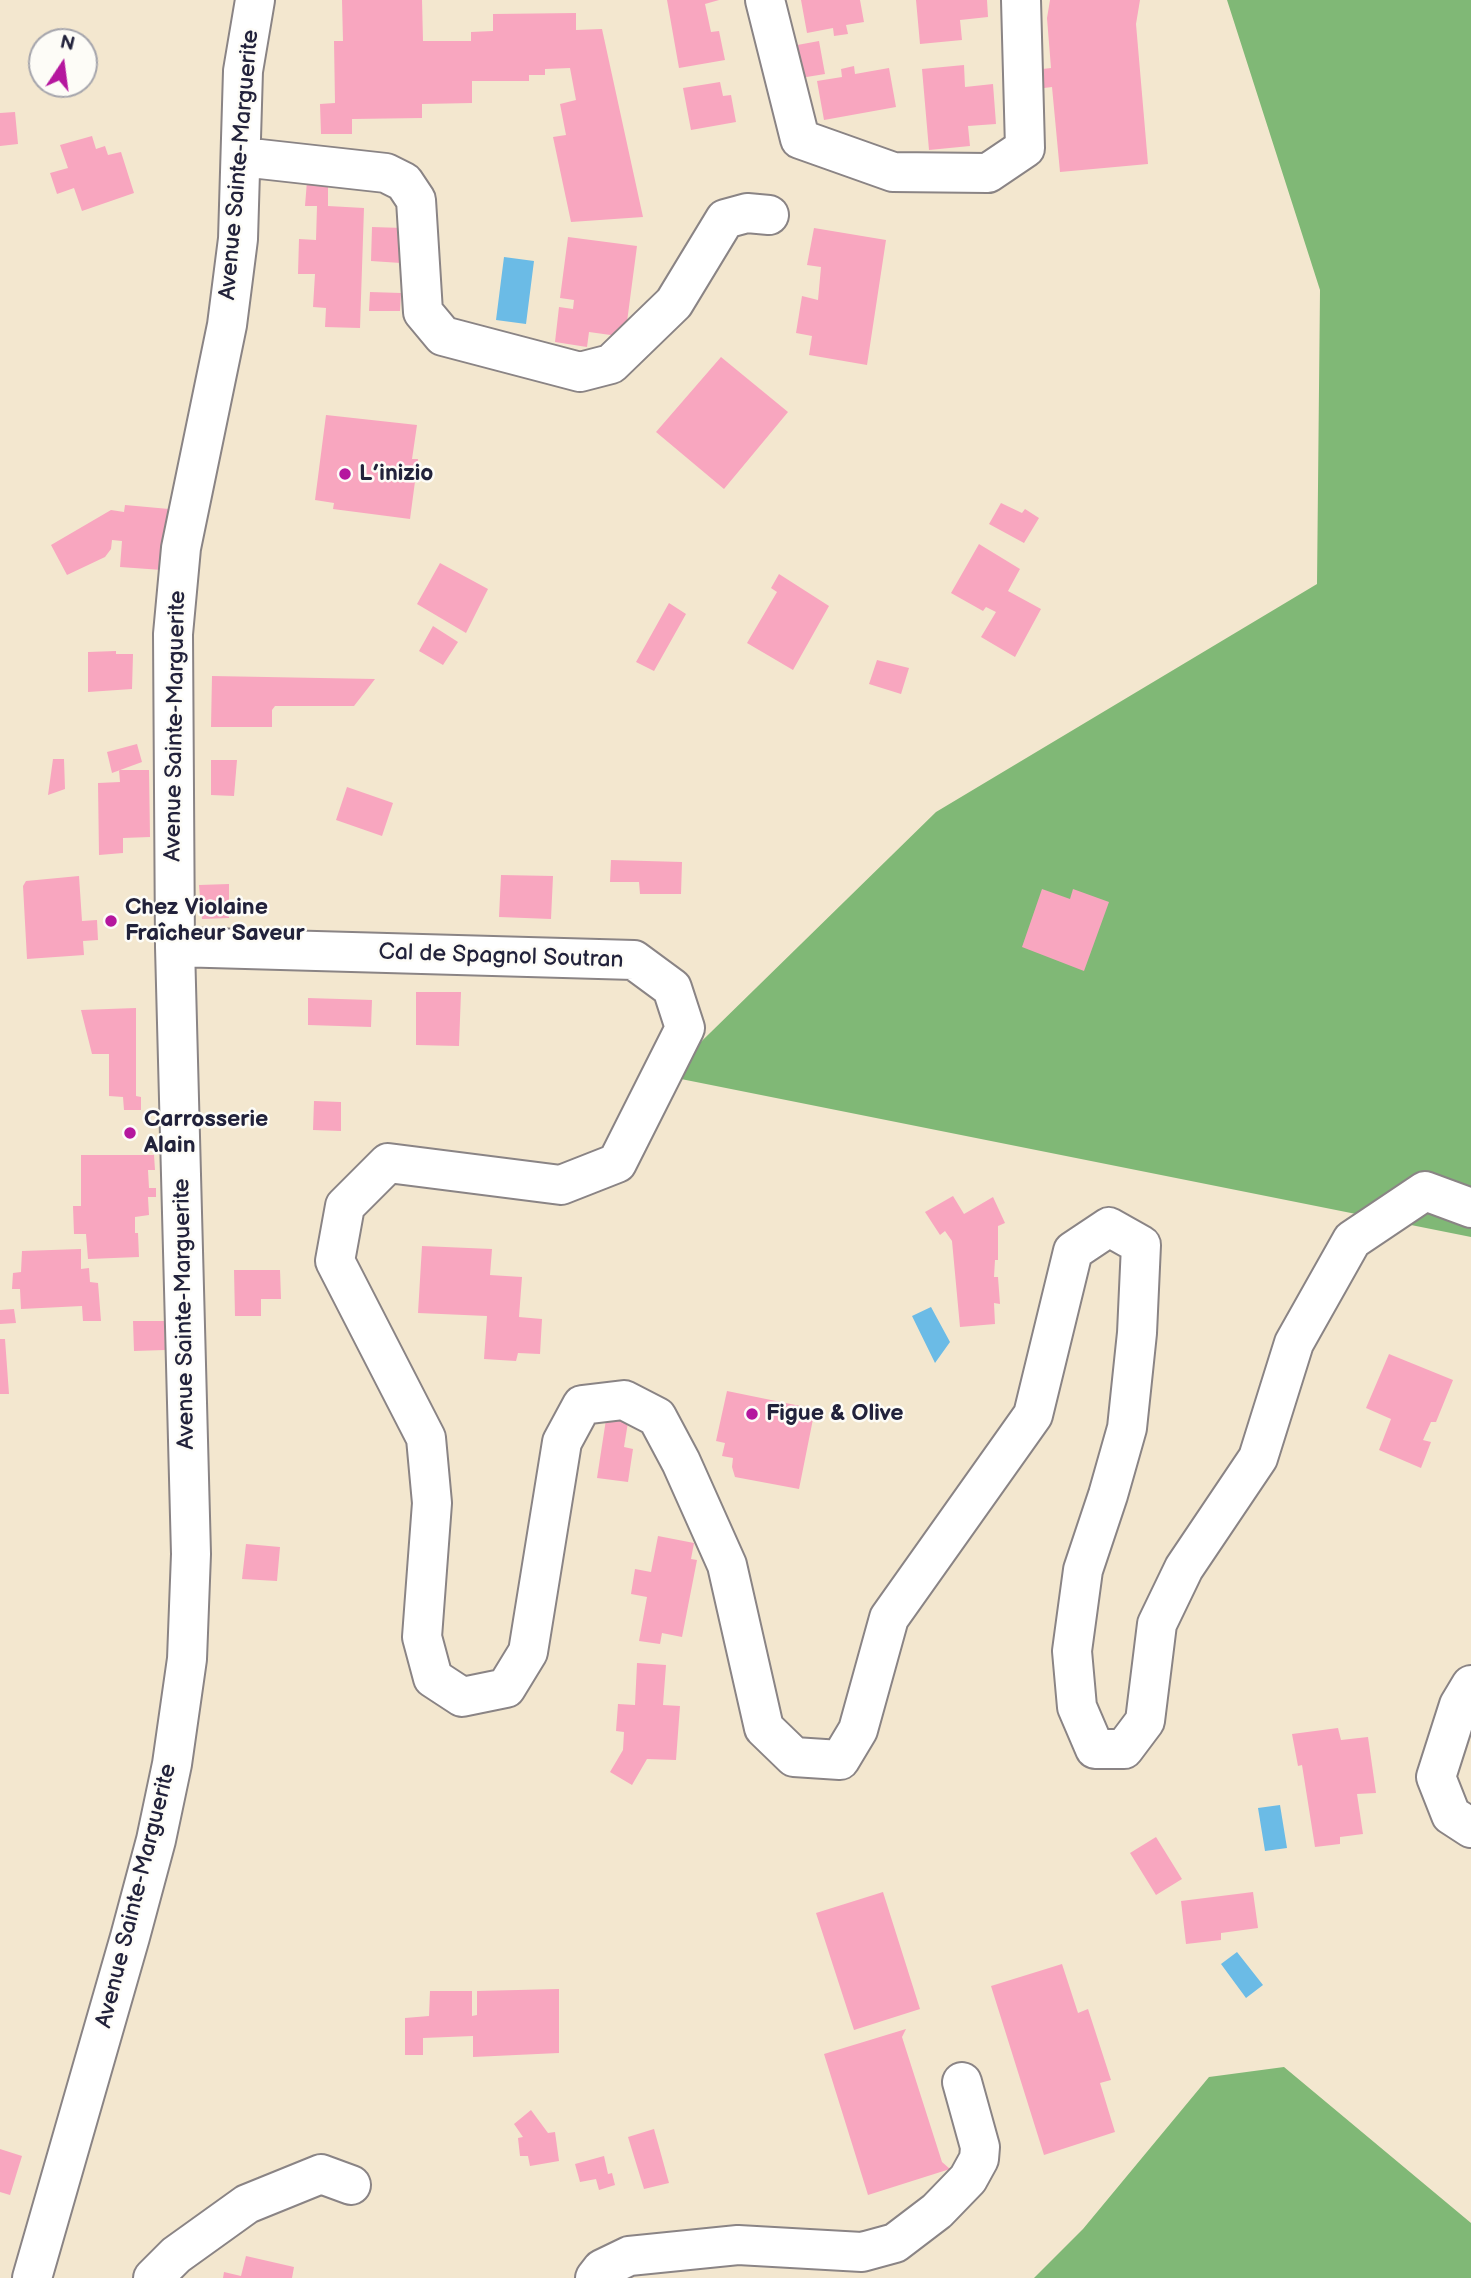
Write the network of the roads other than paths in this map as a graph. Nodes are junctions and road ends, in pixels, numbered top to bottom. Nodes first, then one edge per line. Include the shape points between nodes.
1 (255, 0) edge
2 (765, 0) edge
3 (1021, 0) edge
4 (242, 157) junction
5 (769, 215) dead end
6 (175, 947) junction
7 (1471, 1208) edge
8 (1471, 1685) edge
9 (1471, 1828) edge
10 (962, 2082) dead end
11 (351, 2185) dead end
12 (32, 2278) edge
13 (153, 2278) edge
14 (595, 2278) edge

1 - 4 street, Avenue Sainte-Marguerite via 243,71
2 - 3 street via 800,139 893,172 975,173 988,173 1025,148
4 - 5 street via 386,173 404,182 416,200 423,312 443,336 580,372 611,364 674,303 725,219 747,213
4 - 6 street, Avenue Sainte-Marguerite via 227,325 181,548 173,635
6 - 7 street, Cal de Spagnol Soutran via 634,961 672,988 685,1028 617,1163 561,1185 388,1163 345,1206 335,1261 426,1438 432,1503 422,1637 433,1678 461,1697 506,1688 528,1652 562,1442 582,1405 624,1400 657,1417 727,1565 764,1728 794,1757 840,1760 859,1731 889,1618 1033,1415 1073,1251 1109,1227 1141,1245 1136,1333 1127,1428 1083,1570 1072,1651 1077,1707 1096,1749 1124,1749 1146,1721 1157,1624 1184,1568 1258,1458 1294,1343 1352,1240 1425,1191
6 - 12 street, Avenue Sainte-Marguerite via 191,1554 187,1659 156,1840
8 - 9 street via 1459,1705 1436,1777 1451,1815
10 - 14 street via 980,2147 979,2159 968,2179 937,2211 895,2243 862,2252 738,2245 629,2256 602,2269
11 - 13 street via 321,2174 247,2204 176,2255

